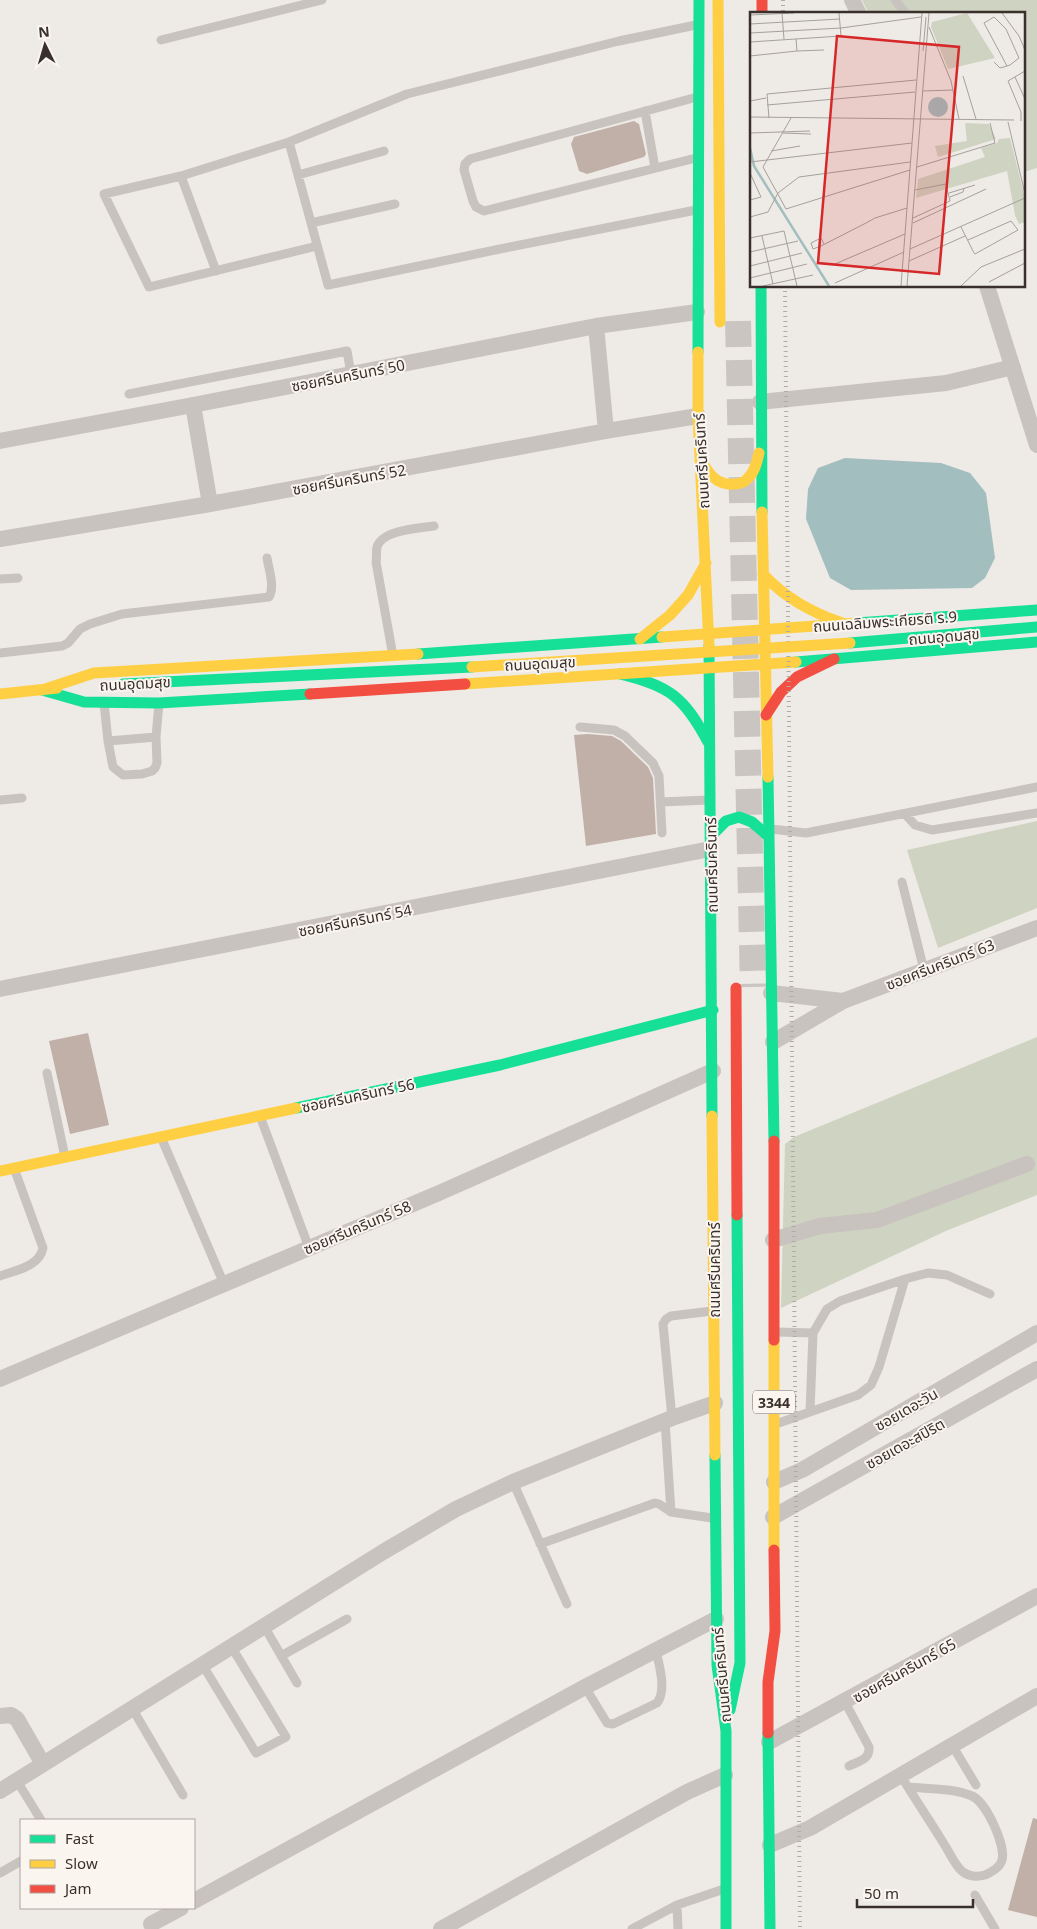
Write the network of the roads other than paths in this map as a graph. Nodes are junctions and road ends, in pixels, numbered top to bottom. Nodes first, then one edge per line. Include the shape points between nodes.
1 (322, 0) edge
2 (699, 0) edge
3 (718, 0) edge
4 (852, 0) edge
5 (895, 0) edge
6 (858, 12) edge
7 (904, 12) edge
8 (698, 24) junction
9 (162, 40) dead end
10 (698, 97) junction
11 (645, 111) junction
12 (289, 142) junction
13 (384, 151) dead end
14 (698, 157) junction
15 (655, 168) junction
16 (298, 175) junction
17 (181, 176) junction
18 (395, 204) dead end
19 (699, 210) junction
20 (311, 223) junction
21 (317, 246) junction
22 (216, 271) junction
23 (761, 288) edge
24 (988, 288) edge
25 (698, 312) junction
26 (720, 322) dead end
27 (596, 326) junction
28 (1013, 367) junction
29 (351, 374) junction
30 (129, 394) dead end
31 (760, 402) junction
32 (193, 406) junction
33 (698, 416) junction
34 (606, 431) junction
35 (0, 441) edge
36 (1037, 445) edge
37 (760, 450) junction
38 (700, 457) junction
39 (210, 504) junction
40 (434, 526) dead end
41 (0, 539) edge
42 (267, 558) dead end
43 (706, 563) junction
44 (763, 574) junction
45 (18, 578) dead end
46 (0, 579) edge
47 (1037, 610) edge
48 (905, 619) junction
49 (842, 623) junction
50 (1037, 628) edge
51 (763, 629) junction
52 (709, 634) junction
53 (640, 639) junction
54 (1037, 642) edge
55 (482, 650) junction
56 (0, 653) edge
57 (908, 653) junction
58 (393, 656) junction
59 (834, 659) junction
60 (764, 665) junction
61 (709, 669) junction
62 (620, 674) junction
63 (484, 683) junction
64 (119, 684) dead end
65 (96, 686) dead end
66 (42, 690) junction
67 (0, 694) edge
68 (104, 703) junction
69 (160, 703) junction
70 (766, 715) junction
71 (580, 727) dead end
72 (156, 737) junction
73 (108, 742) junction
74 (709, 742) junction
75 (1037, 787) edge
76 (22, 798) dead end
77 (0, 800) edge
78 (710, 800) junction
79 (661, 802) junction
80 (1037, 813) edge
81 (905, 814) junction
82 (662, 833) dead end
83 (768, 833) junction
84 (710, 843) junction
85 (902, 882) dead end
86 (1037, 928) edge
87 (924, 970) junction
88 (736, 988) dead end
89 (0, 989) edge
90 (771, 993) junction
91 (843, 1001) junction
92 (713, 1010) junction
93 (773, 1042) junction
94 (713, 1071) junction
95 (46, 1072) dead end
96 (260, 1116) junction
97 (161, 1136) junction
98 (66, 1157) junction
99 (1027, 1164) dead end
100 (14, 1168) junction
101 (0, 1171) edge
102 (773, 1240) junction
103 (309, 1248) junction
104 (0, 1276) edge
105 (904, 1279) junction
106 (224, 1284) junction
107 (990, 1294) dead end
108 (714, 1310) junction
109 (773, 1332) junction
110 (813, 1333) junction
111 (1037, 1333) edge
112 (1037, 1370) edge
113 (0, 1379) edge
114 (715, 1403) junction
115 (810, 1412) junction
116 (669, 1419) junction
117 (774, 1425) junction
118 (513, 1482) junction
119 (774, 1482) junction
120 (670, 1512) junction
121 (774, 1517) junction
122 (715, 1518) junction
123 (540, 1544) junction
124 (1037, 1596) edge
125 (567, 1604) dead end
126 (348, 1619) dead end
127 (716, 1620) junction
128 (264, 1626) junction
129 (231, 1646) junction
130 (656, 1650) junction
131 (761, 1653) dead end
132 (281, 1656) junction
133 (202, 1664) junction
134 (768, 1682) junction
135 (297, 1683) dead end
136 (585, 1687) junction
137 (1037, 1696) edge
138 (845, 1702) junction
139 (132, 1708) junction
140 (0, 1716) edge
141 (726, 1730) junction
142 (769, 1742) junction
143 (952, 1745) junction
144 (43, 1764) junction
145 (849, 1766) dead end
146 (725, 1775) junction
147 (17, 1781) junction
148 (904, 1781) junction
149 (976, 1785) dead end
150 (0, 1791) edge
151 (183, 1795) dead end
152 (40, 1819) edge
153 (770, 1845) junction
154 (20, 1862) edge
155 (0, 1873) edge
156 (726, 1888) junction
157 (975, 1895) dead end
158 (195, 1900) edge
159 (677, 1905) junction
160 (179, 1909) edge
161 (151, 1924) dead end
162 (440, 1929) edge
163 (632, 1929) edge
164 (678, 1929) edge
165 (726, 1929) edge
166 (770, 1929) edge
167 (995, 1929) edge

1 - 9 lane
2 - 8 main road, ถนนศรีนครินทร์
3 - 26 main road
4 - 6 street
5 - 7 lane
8 - 10 main road, ถนนศรีนครินทร์
8 - 12 lane via 408,94
10 - 11 lane
10 - 14 main road, ถนนศรีนครินทร์
11 - 15 lane
11 - 15 lane via 470,159 464,170 476,208 484,211
12 - 16 lane
12 - 17 lane
13 - 16 lane
14 - 15 lane
14 - 19 main road, ถนนศรีนครินทร์
16 - 20 lane
17 - 22 lane
17 - 22 lane via 104,194 149,287
18 - 20 lane
19 - 21 lane via 328,285
19 - 25 main road, ถนนศรีนครินทร์
20 - 21 lane
21 - 22 lane
23 - 31 main road
24 - 28 street
25 - 27 street, ซอยศรีนครินทร์ 50
25 - 33 main road, ถนนศรีนครินทร์
27 - 29 street, ซอยศรีนครินทร์ 50
27 - 34 street
28 - 31 street via 946,383
28 - 36 street
29 - 30 lane via 347,351
29 - 32 street, ซอยศรีนครินทร์ 50
31 - 37 main road
32 - 35 street, ซอยศรีนครินทร์ 50
32 - 39 street
33 - 34 street, ซอยศรีนครินทร์ 52
33 - 38 main road, ถนนศรีนครินทร์
34 - 39 street, ซอยศรีนครินทร์ 52
37 - 38 main road via 750,477 740,484 714,479
37 - 44 main road
38 - 43 main road, ถนนศรีนครินทร์
39 - 41 street, ซอยศรีนครินทร์ 52
40 - 58 lane via 392,533 381,539 377,547 376,562
42 - 56 lane via 272,587 269,597 122,614 80,629 68,644 62,646
43 - 52 main road, ถนนศรีนครินทร์
43 - 53 main road via 682,602
44 - 49 main road via 773,586 811,612
44 - 51 main road
45 - 46 lane
47 - 48 main road, ถนนเฉลิมพระเกียรติ ร.9
48 - 49 main road, ถนนเฉลิมพระเกียรติ ร.9
48 - 57 main road via 890,625 883,638 892,650
49 - 51 main road, ถนนเฉลิมพระเกียรติ ร.9
50 - 64 main road, ถนนอุดมสุข, bridge via 588,661
51 - 52 main road, ถนนอุดมสุข
51 - 60 main road
52 - 53 main road, ถนนอุดมสุข
52 - 61 main road, ถนนศรีนครินทร์
53 - 55 main road, ถนนอุดมสุข
54 - 57 main road
55 - 58 main road, ถนนอุดมสุข
55 - 63 main road via 498,659 500,666 496,675
57 - 59 main road
58 - 66 main road, ถนนอุดมสุข via 94,673
59 - 60 main road
59 - 70 main road via 797,676 780,692
60 - 61 main road, ถนนอุดมสุข
60 - 70 main road
61 - 62 main road, ถนนอุดมสุข
61 - 74 main road, ถนนศรีนครินทร์
62 - 63 main road, ถนนอุดมสุข
62 - 74 main road via 660,685 678,696 695,716
63 - 69 main road, ถนนอุดมสุข
65 - 66 main road, ถนนอุดมสุข
66 - 67 main road, ถนนอุดมสุข
66 - 68 main road, ถนนอุดมสุข via 84,702
68 - 69 main road, ถนนอุดมสุข
68 - 73 lane
69 - 72 lane
70 - 83 main road
71 - 79 lane via 614,730 625,736 653,763
72 - 73 lane
72 - 73 lane via 155,768 142,774 118,772 113,767
74 - 78 main road, ถนนศรีนครินทร์
75 - 81 lane
76 - 77 lane
78 - 79 lane
78 - 84 main road, ถนนศรีนครินทร์
79 - 82 lane
80 - 81 lane via 932,830 915,825
81 - 83 lane via 806,833
83 - 84 main road via 750,820 737,816 727,819
83 - 90 main road, 3344
84 - 89 street, ซอยศรีนครินทร์ 54
84 - 92 main road, ถนนศรีนครินทร์ / 3344
85 - 87 lane
86 - 87 street, ซอยศรีนครินทร์ 63
87 - 91 street, ซอยศรีนครินทร์ 63
88 - 141 main road, ถนนศรีนครินทร์ / 3344 via 740,1663
90 - 91 street, ซอยศรีนครินทร์ 63
90 - 93 main road, 3344
91 - 93 street, ซอยศรีนครินทร์ 63
92 - 94 main road, ถนนศรีนครินทร์ / 3344
92 - 96 main road, ซอยศรีนครินทร์ 56 via 500,1065
93 - 102 main road, 3344
94 - 103 street, ซอยศรีนครินทร์ 58
94 - 108 main road, ถนนศรีนครินทร์ / 3344
95 - 98 lane
96 - 97 main road, ซอยศรีนครินทร์ 56
96 - 103 lane
97 - 98 main road, ซอยศรีนครินทร์ 56
97 - 106 lane
98 - 100 main road, ซอยศรีนครินทร์ 56
99 - 102 street via 877,1220 820,1226
100 - 101 main road, ซอยศรีนครินทร์ 56
100 - 104 lane via 43,1248 36,1262
102 - 109 main road, 3344
103 - 106 street, ซอยศรีนครินทร์ 58
105 - 107 lane via 928,1273 947,1275
105 - 110 lane via 840,1301 828,1309
105 - 115 lane via 871,1385 858,1394
106 - 113 street, ซอยศรีนครินทร์ 58
108 - 114 main road, ถนนศรีนครินทร์ / 3344
108 - 116 lane via 671,1316 663,1324
109 - 110 lane
109 - 117 main road, 3344
110 - 115 lane
111 - 119 street, ซอยเดอะวัน via 802,1470
112 - 121 street, ซอยเดอะสปิริต
114 - 116 street
114 - 122 main road, ถนนศรีนครินทร์ / 3344
115 - 117 lane
116 - 118 street
116 - 120 lane
117 - 119 main road, 3344
118 - 123 lane
118 - 128 street via 456,1509
119 - 121 main road, 3344
120 - 122 lane
120 - 123 lane via 655,1503
121 - 134 main road, 3344 via 775,1631
122 - 127 main road, ถนนศรีนครินทร์ / 3344
123 - 125 lane
124 - 138 street, ซอยศรีนครินทร์ 65
126 - 132 lane
127 - 130 street
127 - 141 main road, ถนนศรีนครินทร์ / 3344 via 717,1665
128 - 129 street
128 - 132 lane
129 - 133 street
129 - 133 lane via 286,1737 256,1753
130 - 136 street
130 - 136 lane via 661,1683 661,1698 657,1703 613,1724 607,1723
131 - 134 main road, 3344
132 - 135 lane
133 - 139 street
134 - 142 main road, 3344
136 - 158 street
137 - 143 street
138 - 142 street, ซอยศรีนครินทร์ 65
138 - 145 lane via 869,1747 867,1758
139 - 144 street
139 - 151 lane
140 - 144 street via 11,1715 17,1719
141 - 146 main road, ถนนศรีนครินทร์ / 3344
142 - 153 main road, 3344
143 - 148 street
143 - 149 lane
144 - 147 street
146 - 156 main road, ถนนศรีนครินทร์ / 3344
146 - 162 street via 687,1792
147 - 150 street
147 - 152 lane
148 - 148 lane via 959,1868 975,1876 995,1870 1002,1859 1000,1840 978,1800 966,1794
148 - 153 street
153 - 166 main road, 3344
154 - 155 lane
156 - 159 lane
156 - 165 main road, ถนนศรีนครินทร์ / 3344
157 - 167 lane
159 - 163 lane
159 - 164 lane
160 - 161 street

